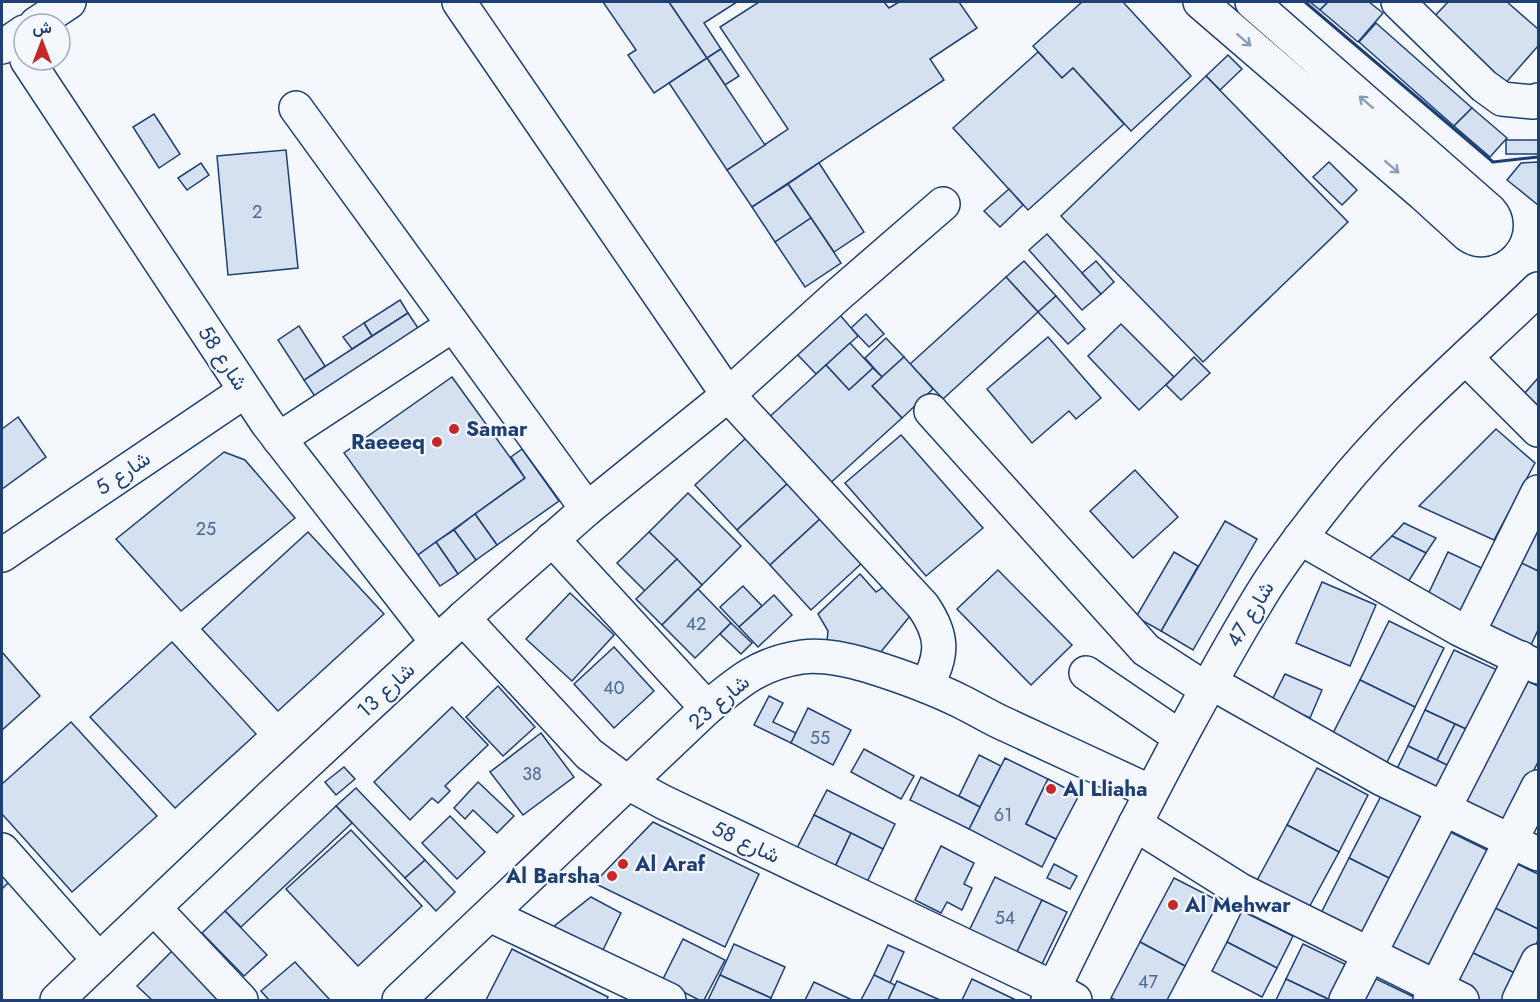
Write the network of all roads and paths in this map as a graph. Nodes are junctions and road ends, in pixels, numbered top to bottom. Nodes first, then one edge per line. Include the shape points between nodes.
1 (69, 2) edge
2 (459, 2) edge
3 (1200, 2) edge
4 (1252, 2) edge
5 (1398, 2) edge
6 (57, 12) edge
7 (40, 72) edge
8 (1539, 100) edge
9 (296, 108) dead end
10 (943, 204) dead end
11 (1539, 289) edge
12 (453, 325) junction
13 (1466, 358) junction
14 (244, 391) junction
15 (728, 395) junction
16 (931, 411) dead end
17 (1539, 430) edge
18 (279, 439) junction
19 (1539, 492) edge
20 (587, 509) junction
21 (1300, 538) junction
22 (552, 539) junction
23 (2, 555) edge
24 (464, 618) junction
25 (1467, 633) junction
26 (437, 642) junction
27 (1530, 662) edge
28 (1086, 673) dead end
29 (926, 686) junction
30 (1208, 686) junction
31 (708, 708) junction
32 (1180, 737) junction
33 (628, 783) junction
34 (1539, 787) edge
35 (1151, 792) junction
36 (1444, 809) junction
37 (1135, 824) junction
38 (1525, 848) edge
39 (2, 850) edge
40 (154, 908) junction
41 (489, 915) junction
42 (1370, 955) junction
43 (99, 960) junction
44 (1539, 961) edge
45 (647, 996) edge
46 (1059, 996) edge
47 (1443, 996) edge
48 (57, 1000) edge
49 (241, 1000) edge
50 (399, 1000) edge
51 (1346, 1000) edge
52 (1519, 1000) edge

1 - 6 street
2 - 15 street
3 -> 4 street via 1454,200
5 - 8 street via 1502,99
7 - 14 street, شارع 58
9 - 12 street
10 - 15 street, شارع 13
11 - 13 street, شارع 47
12 - 18 street
12 - 20 street
13 - 17 street
13 - 21 street, شارع 47 via 1378,444
14 - 18 street, شارع 58
14 - 23 street, شارع 5
15 - 20 street, شارع 13
15 - 29 street via 933,620 939,636 939,654
16 - 30 street via 1146,650
18 - 26 street, شارع 58
19 - 25 street
20 - 22 street, شارع 13
21 - 25 street
21 - 30 street, شارع 47
22 - 24 street, شارع 13
22 - 31 street
24 - 26 street, شارع 13
24 - 33 street, شارع 58 via 589,754
25 - 27 street
26 - 40 street, شارع 13
27 - 36 street
28 - 32 street
29 - 31 street, شارع 23 via 853,662 805,657 758,670
29 - 35 street, شارع 23
30 - 32 street, شارع 47
30 - 36 street
31 - 33 street, شارع 23
32 - 35 street, شارع 47
33 - 41 street, شارع 23
33 - 46 street, شارع 58
34 - 38 street
35 - 37 street, شارع 47
36 - 38 street
36 - 42 street
37 - 42 street via 1240,890
37 - 46 street, شارع 47
38 - 47 street
39 - 43 street
40 - 43 street, شارع 13
40 - 49 street
41 - 45 street
41 - 50 street, شارع 23
42 - 47 street
42 - 51 street
43 - 48 street, شارع 13
44 - 52 street

